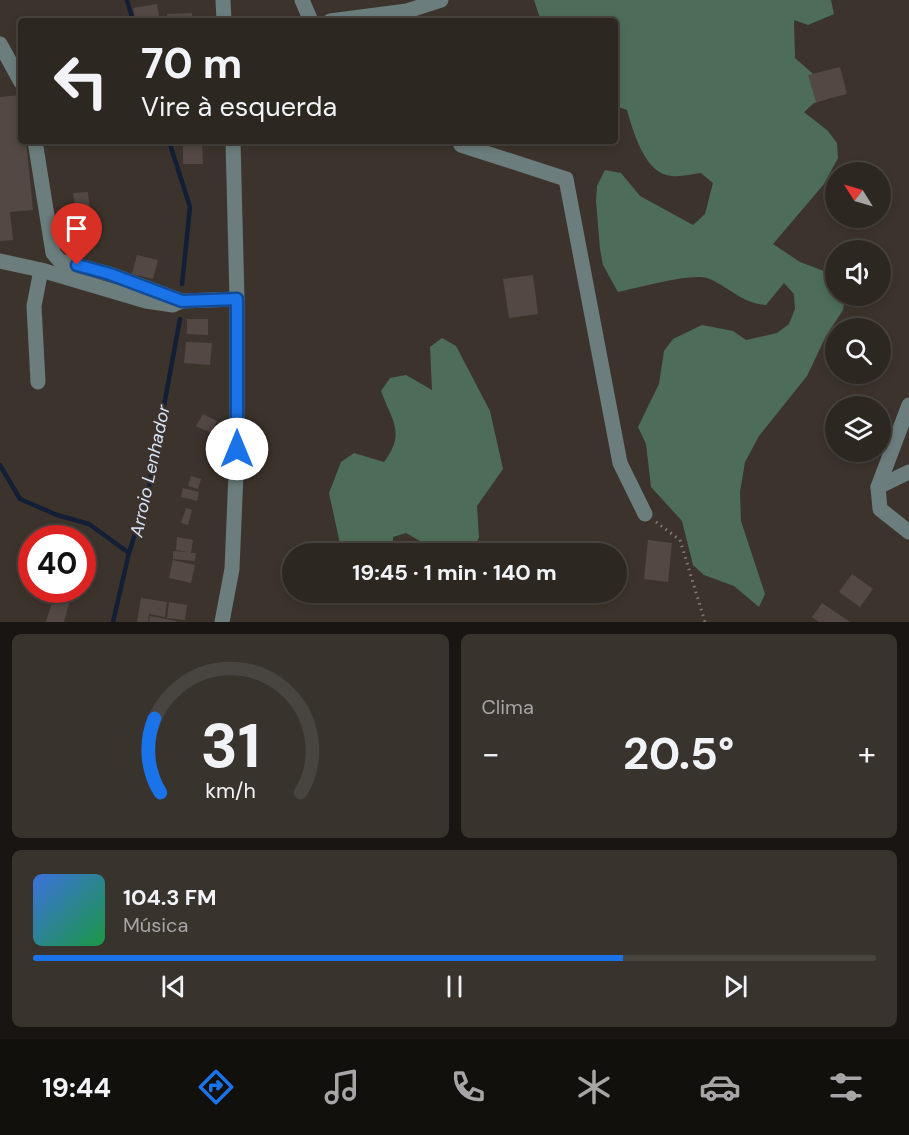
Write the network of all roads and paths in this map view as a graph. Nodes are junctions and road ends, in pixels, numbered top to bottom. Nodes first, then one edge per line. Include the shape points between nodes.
1 (223, 0) edge
2 (302, 0) edge
3 (441, 0) edge
4 (409, 16) edge
5 (224, 18) edge
6 (311, 18) edge
7 (377, 18) edge
8 (0, 44) edge
9 (18, 77) edge
10 (35, 144) edge
11 (233, 144) edge
12 (461, 144) edge
13 (0, 261) edge
14 (41, 270) junction
15 (237, 299) junction
16 (182, 301) junction
17 (38, 382) dead end
18 (909, 405) edge
19 (909, 472) edge
20 (878, 487) junction
21 (645, 514) joint
22 (909, 532) edge
23 (222, 622) edge
24 (705, 622) edge

1 - 5 street
2 - 6 street
3 - 4 street
4 - 7 street
8 - 9 street
10 - 16 street via 56,258
11 - 15 street
12 - 21 street via 566,180 620,463
13 - 14 street
14 - 16 street via 146,301 173,305
14 - 17 street via 34,306
15 - 16 street
15 - 23 street via 234,526 232,569
18 - 20 street
19 - 20 street
20 - 22 street via 880,509
21 - 24 path via 680,540

